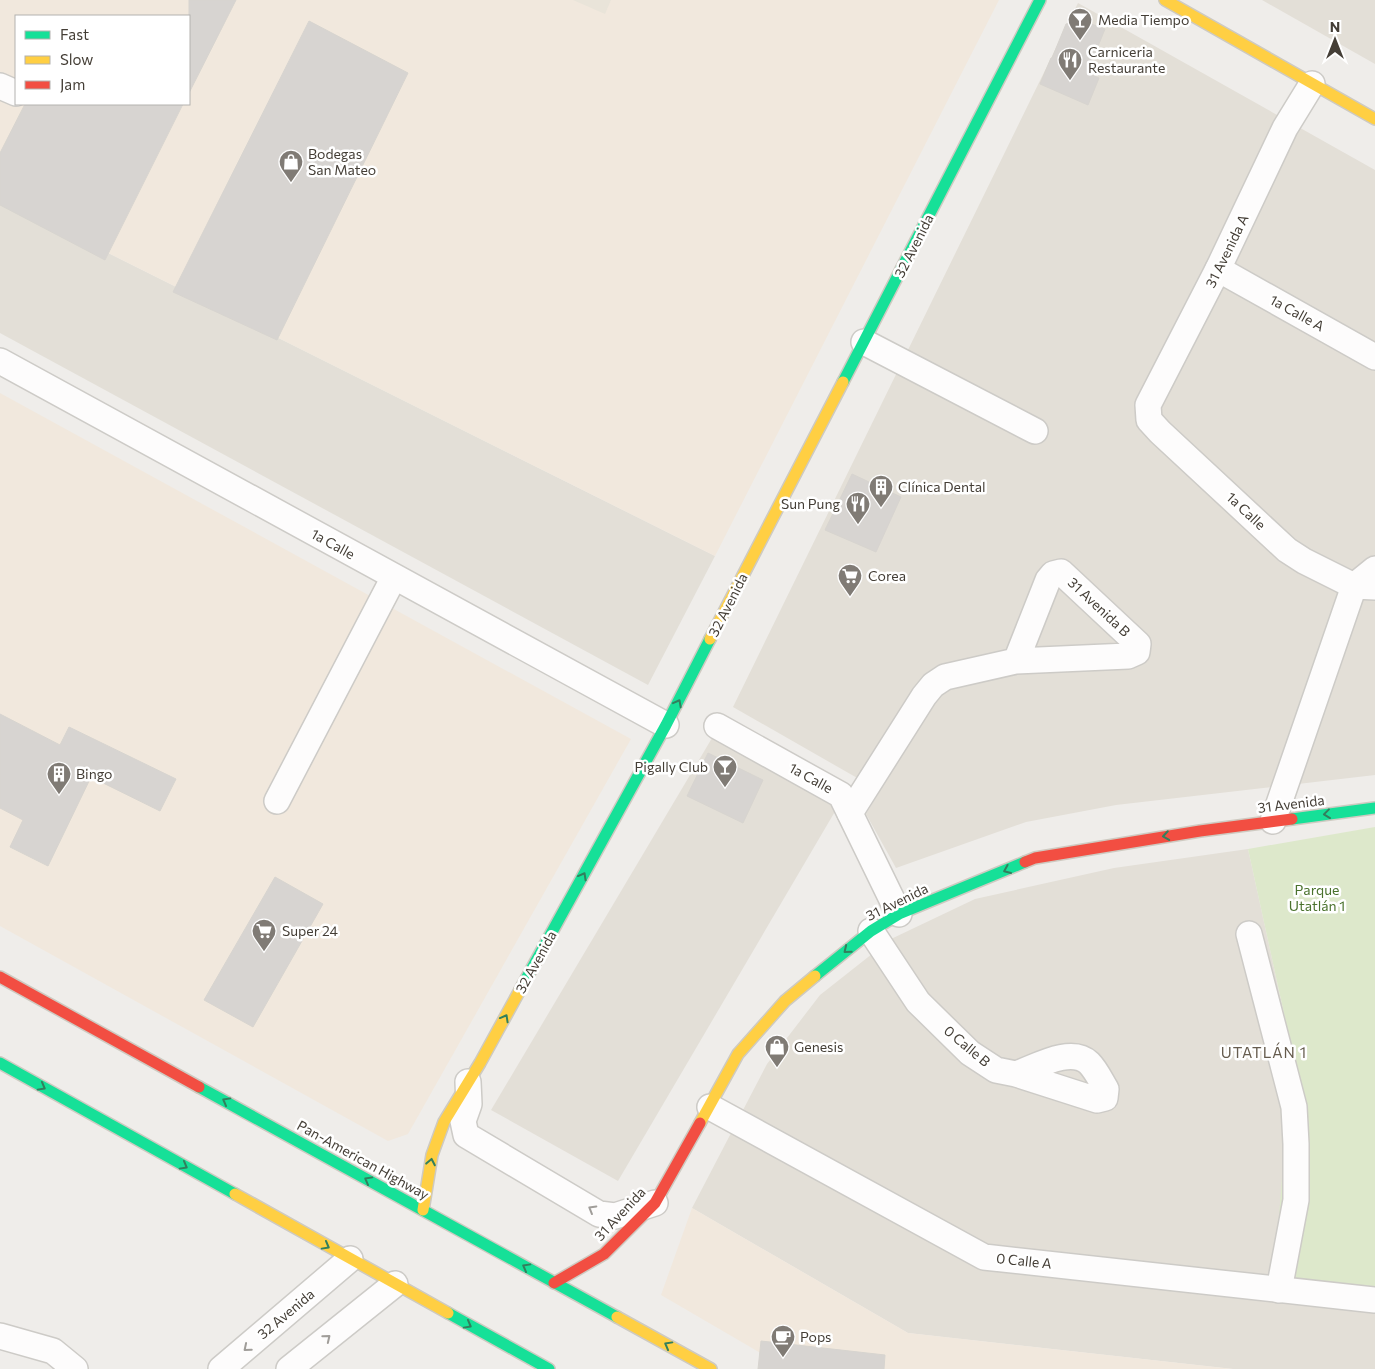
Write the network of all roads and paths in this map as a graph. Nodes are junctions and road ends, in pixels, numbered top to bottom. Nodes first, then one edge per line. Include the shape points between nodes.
1 (1040, 0) edge
2 (1165, 0) edge
3 (1312, 84) junction
4 (0, 86) edge
5 (15, 93) edge
6 (1375, 119) edge
7 (1218, 269) junction
8 (864, 342) junction
9 (1375, 357) edge
10 (0, 361) edge
11 (1150, 420) joint
12 (1035, 431) dead end
13 (1375, 569) edge
14 (394, 577) junction
15 (1365, 586) edge
16 (1016, 661) junction
17 (666, 725) junction
18 (717, 726) dead end
19 (277, 801) dead end
20 (1375, 808) edge
21 (850, 813) junction
22 (1272, 821) junction
23 (900, 914) junction
24 (871, 931) junction
25 (1250, 934) dead end
26 (0, 977) edge
27 (0, 1063) edge
28 (1016, 1074) junction
29 (468, 1082) junction
30 (710, 1107) junction
31 (655, 1203) junction
32 (423, 1210) junction
33 (350, 1259) junction
34 (554, 1283) junction
35 (395, 1284) junction
36 (1279, 1290) junction
37 (1375, 1300) edge
38 (0, 1336) edge
39 (75, 1369) edge
40 (222, 1369) edge
41 (289, 1369) edge
42 (549, 1369) edge
43 (711, 1369) edge

1 - 8 main road, 32 Avenida
2 - 3 main road
3 - 6 main road
3 - 7 street, 31 Avenida A via 1285,128
4 - 5 street
7 - 9 street, 1a Calle A
7 - 11 street, 31 Avenida A via 1148,405
8 - 12 street
17 -> 8 main road, 32 Avenida
10 - 14 street, 1a Calle
11 - 15 street, 1a Calle via 1288,550 1304,561
13 - 15 street
14 - 17 street, 1a Calle
14 - 19 street
15 - 22 street
16 - 16 street, 31 Avenida B via 1128,656 1137,652 1138,644 1062,572 1053,574 1048,580
16 - 21 street, 31 Avenida B via 945,677 933,685
29 -> 17 main road, 32 Avenida
18 - 21 street, 1a Calle via 841,795
20 -> 22 main road, 31 Avenida
21 - 23 street, 1a Calle
22 -> 23 main road, 31 Avenida via 1035,858
23 - 24 main road, 31 Avenida
24 - 28 street, 0 Calle B via 918,1002 958,1042 996,1070
24 -> 30 main road, 31 Avenida via 784,1001 738,1054
25 - 36 street via 1294,1107 1296,1200
32 -> 26 main road, Pan-American Highway
27 -> 33 main road
28 - 28 street, 0 Calle B via 1063,1056 1077,1056 1089,1063 1106,1089 1105,1098 1097,1100
31 -> 29 street via 615,1216 599,1214 466,1135 463,1121 469,1104
32 -> 29 main road, 32 Avenida via 432,1155 444,1122
30 - 31 main road, 31 Avenida
30 - 36 street, 0 Calle A via 984,1257
31 - 34 main road, 31 Avenida via 604,1254
34 -> 32 main road, Pan-American Highway
33 - 35 main road
33 -> 40 street, 32 Avenida
43 -> 34 main road, Pan-American Highway
41 -> 35 street
35 -> 42 main road
36 - 37 street, 0 Calle A
38 - 39 street via 53,1351

